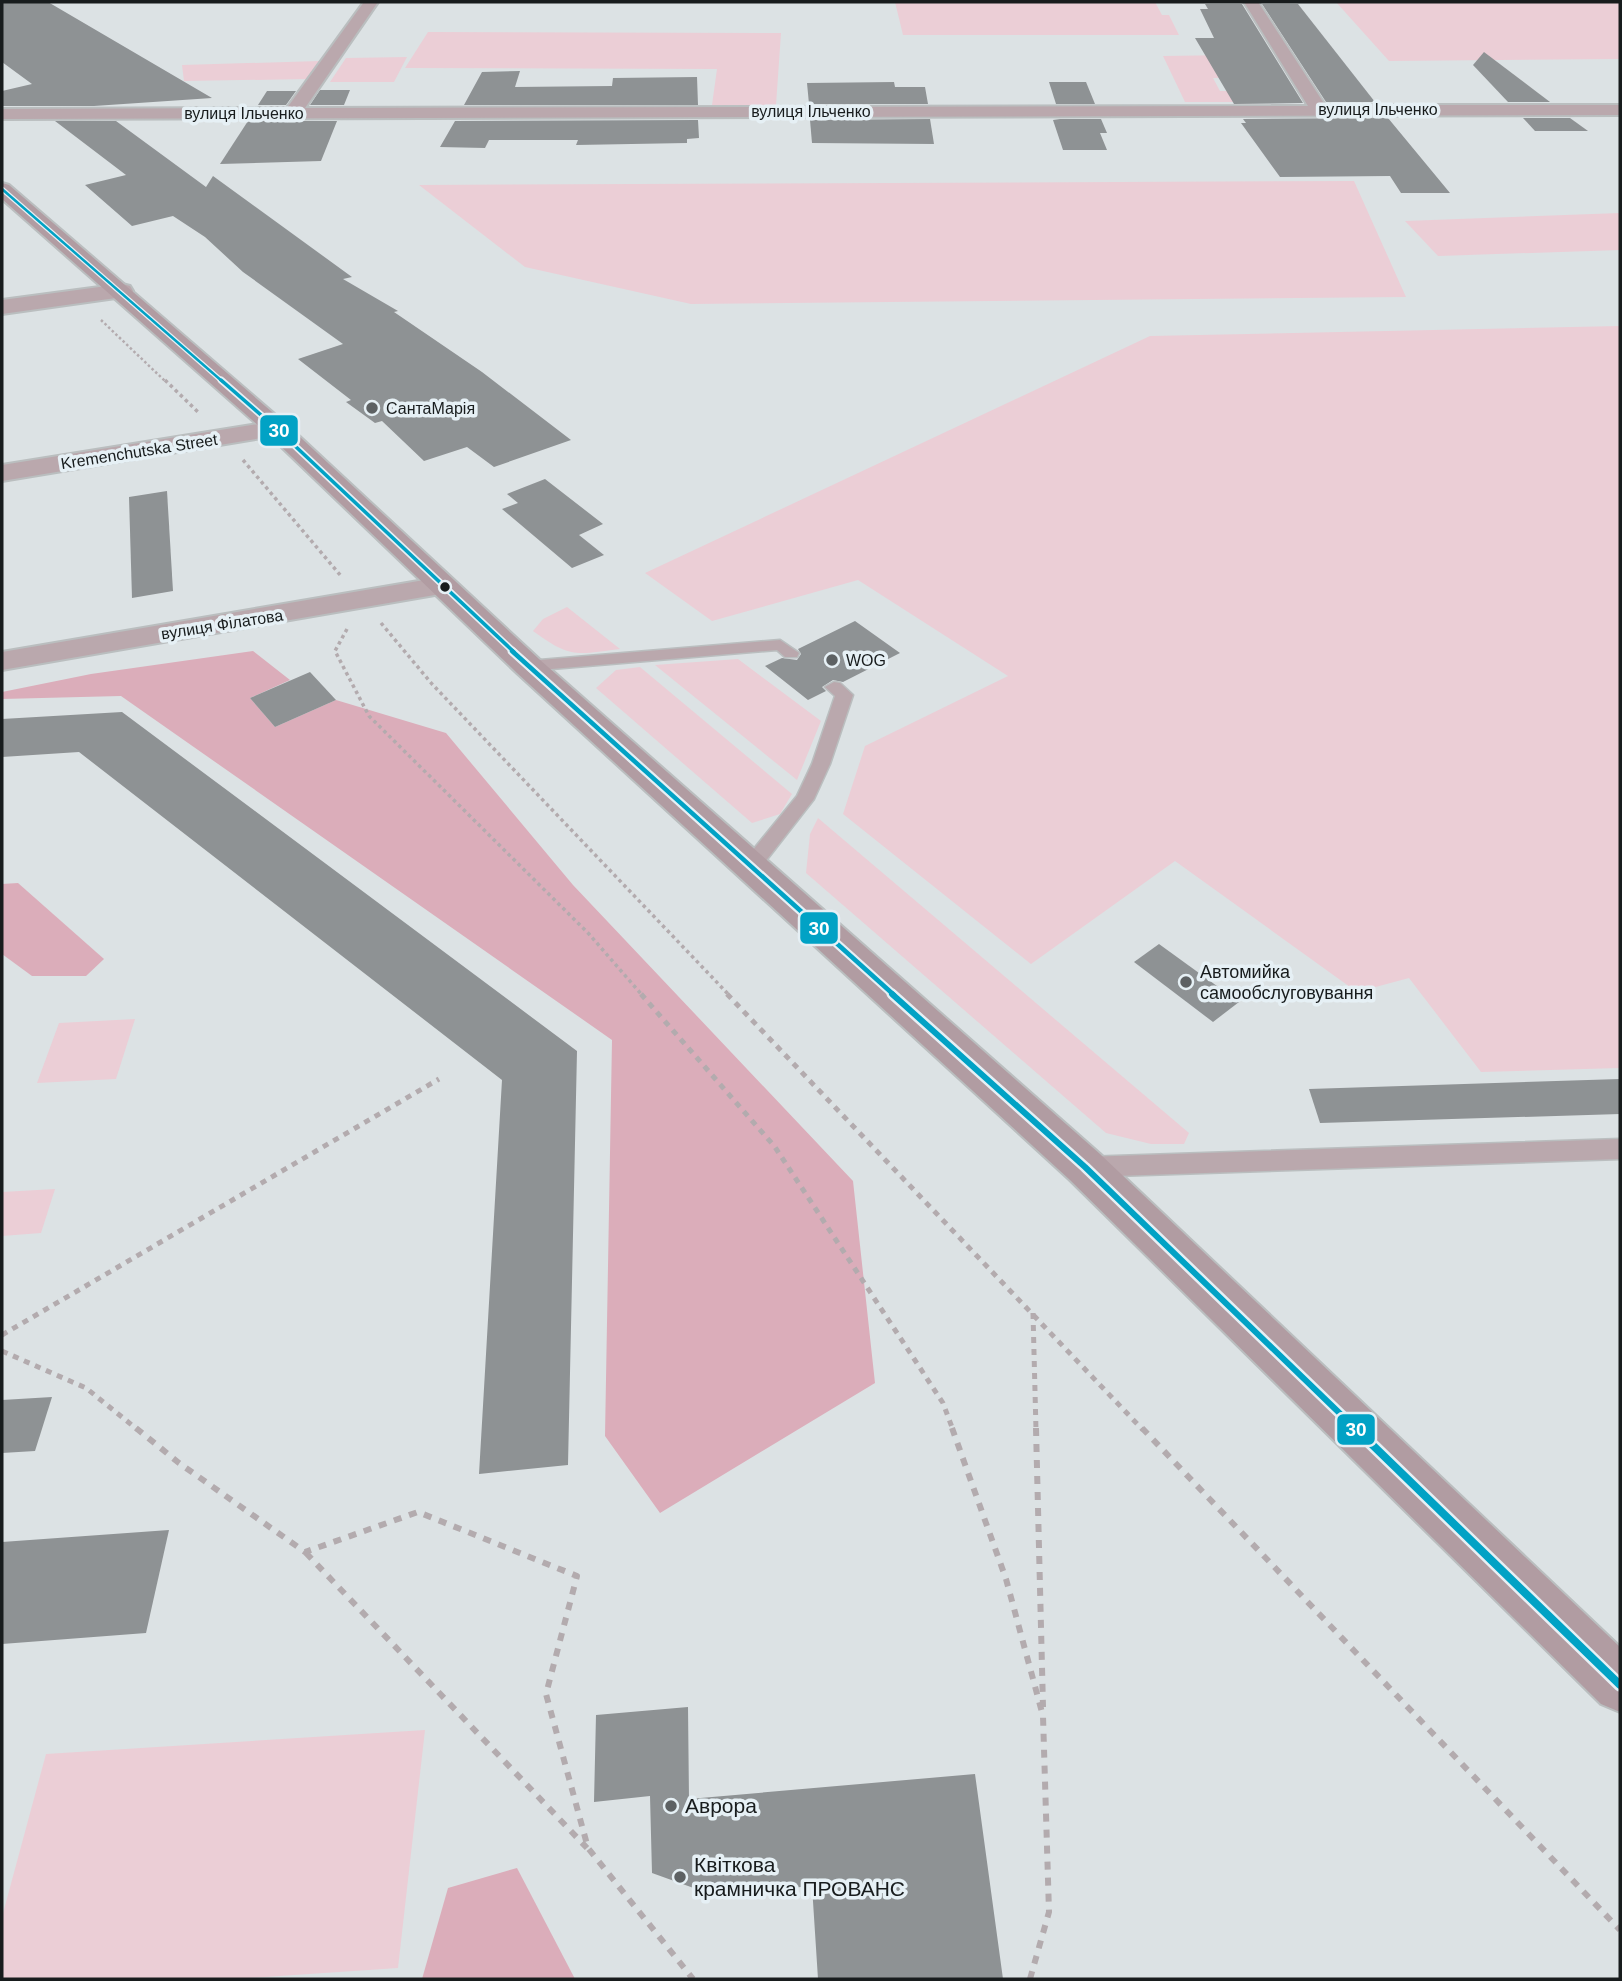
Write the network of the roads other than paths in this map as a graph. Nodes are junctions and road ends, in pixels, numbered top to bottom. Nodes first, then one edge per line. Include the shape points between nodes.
1 (371, 2) edge
2 (1251, 2) edge
3 (1319, 109) junction
4 (1620, 110) edge
5 (293, 112) junction
6 (2, 114) edge
7 (2, 189) edge
8 (122, 291) junction
9 (2, 307) edge
10 (277, 429) junction
11 (2, 473) edge
12 (442, 586) junction
13 (791, 653) dead end
14 (2, 661) edge
15 (528, 666) junction
16 (834, 687) dead end
17 (751, 866) junction
18 (1620, 1149) edge
19 (1085, 1167) junction
20 (1620, 1685) edge

1 - 5 street
2 - 3 street
3 - 4 street, вулиця Ільченко
3 - 5 street, вулиця Ільченко
5 - 6 street, вулиця Ільченко
7 - 8 main road
8 - 9 street
8 - 10 main road
10 - 11 street, Kremenchutska Street
10 - 12 main road
12 - 14 street, вулиця Філатова
12 - 15 main road
13 - 15 lane via 780,645
15 - 17 main road
16 - 17 lane via 844,695 805,799
17 - 19 main road
18 - 19 lane
19 - 20 main road

